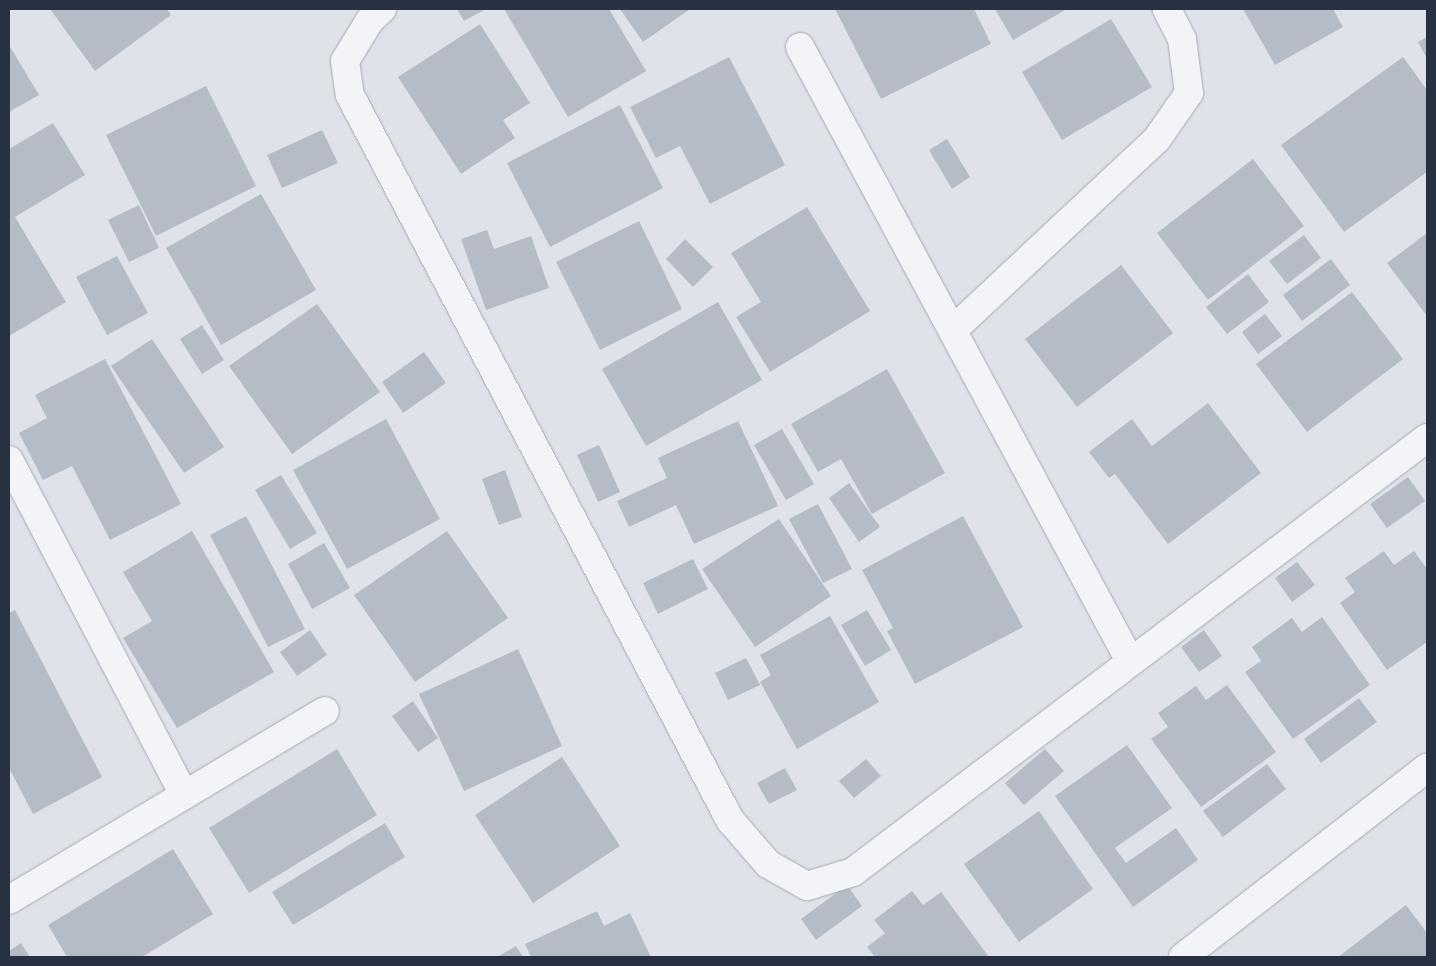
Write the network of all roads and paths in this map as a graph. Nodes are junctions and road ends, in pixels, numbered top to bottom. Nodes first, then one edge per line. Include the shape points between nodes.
1 (382, 9) edge
2 (1167, 9) edge
3 (800, 47) dead end
4 (953, 330) junction
5 (1427, 438) edge
6 (9, 460) edge
7 (1130, 661) junction
8 (325, 711) dead end
9 (1427, 768) edge
10 (184, 795) junction
11 (9, 900) edge
12 (1183, 957) edge

1 - 7 street via 370,20 345,61 350,95 730,820 768,864 807,886 853,872
2 - 4 street via 1182,39 1189,93 1157,139
3 - 4 street
4 - 7 street
5 - 7 street
6 - 10 street
8 - 10 street
9 - 12 street
10 - 11 street

